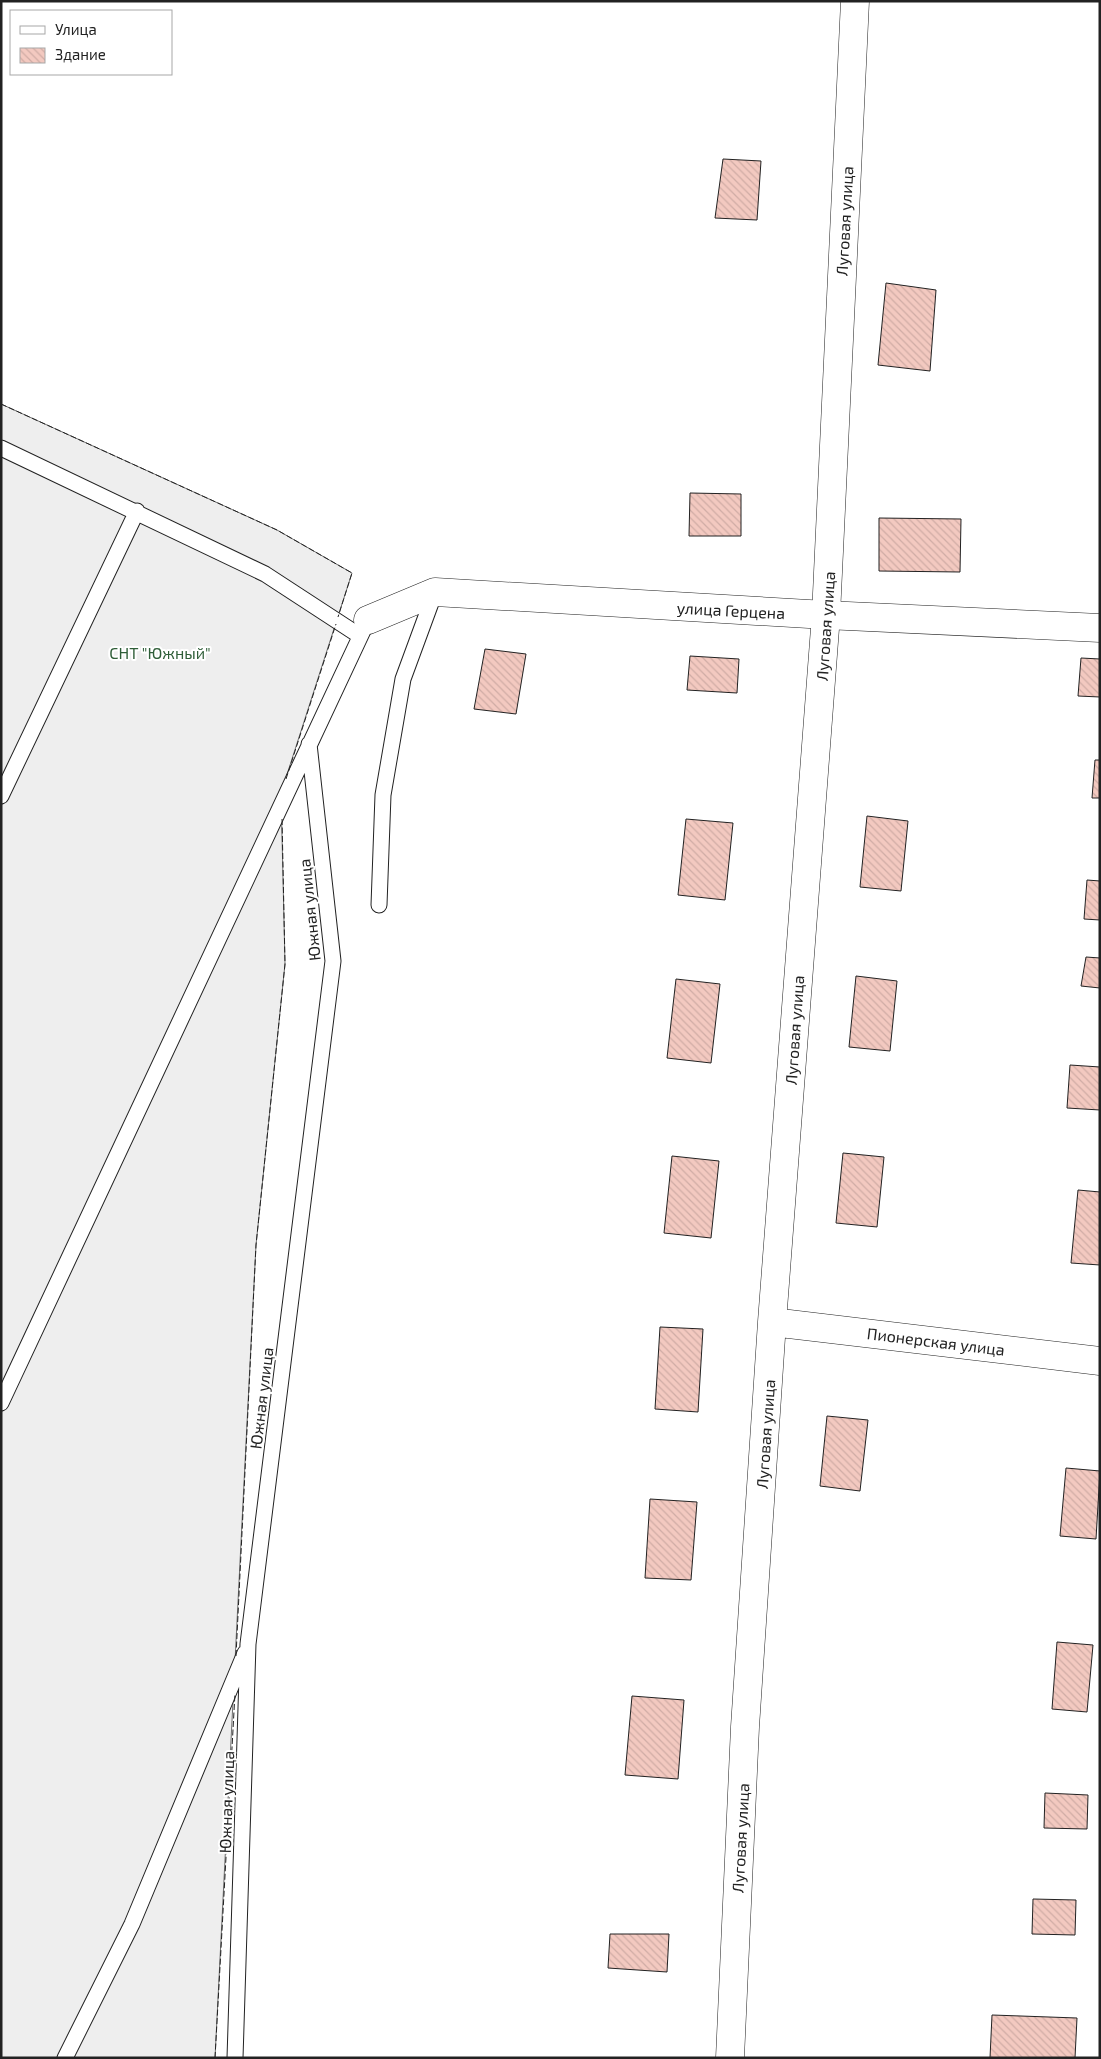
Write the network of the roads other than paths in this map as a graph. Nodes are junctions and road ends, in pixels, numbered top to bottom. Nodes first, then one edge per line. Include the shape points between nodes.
1 (855, 1) edge
2 (1, 448) edge
3 (137, 512) junction
4 (435, 592) junction
5 (826, 615) junction
6 (364, 628) junction
7 (1100, 628) edge
8 (310, 744) junction
9 (1, 796) edge
10 (379, 905) dead end
11 (772, 1322) junction
12 (1100, 1361) edge
13 (1, 1402) edge
14 (248, 1644) junction
15 (65, 2058) edge
16 (235, 2058) edge
17 (730, 2058) edge

1 - 5 street, Луговая улица
2 - 3 lane
3 - 6 lane via 265,574
3 - 9 lane
4 - 5 street, улица Герцена
4 - 6 street, улица Герцена
4 - 10 lane via 403,678 383,795
5 - 7 street, улица Герцена
5 - 11 street, Луговая улица
6 - 8 lane
8 - 13 lane
8 - 14 lane, Южная улица via 333,961
11 - 12 street, Пионерская улица
11 - 17 street, Луговая улица via 745,1727
14 - 15 lane via 132,1924
14 - 16 lane, Южная улица

